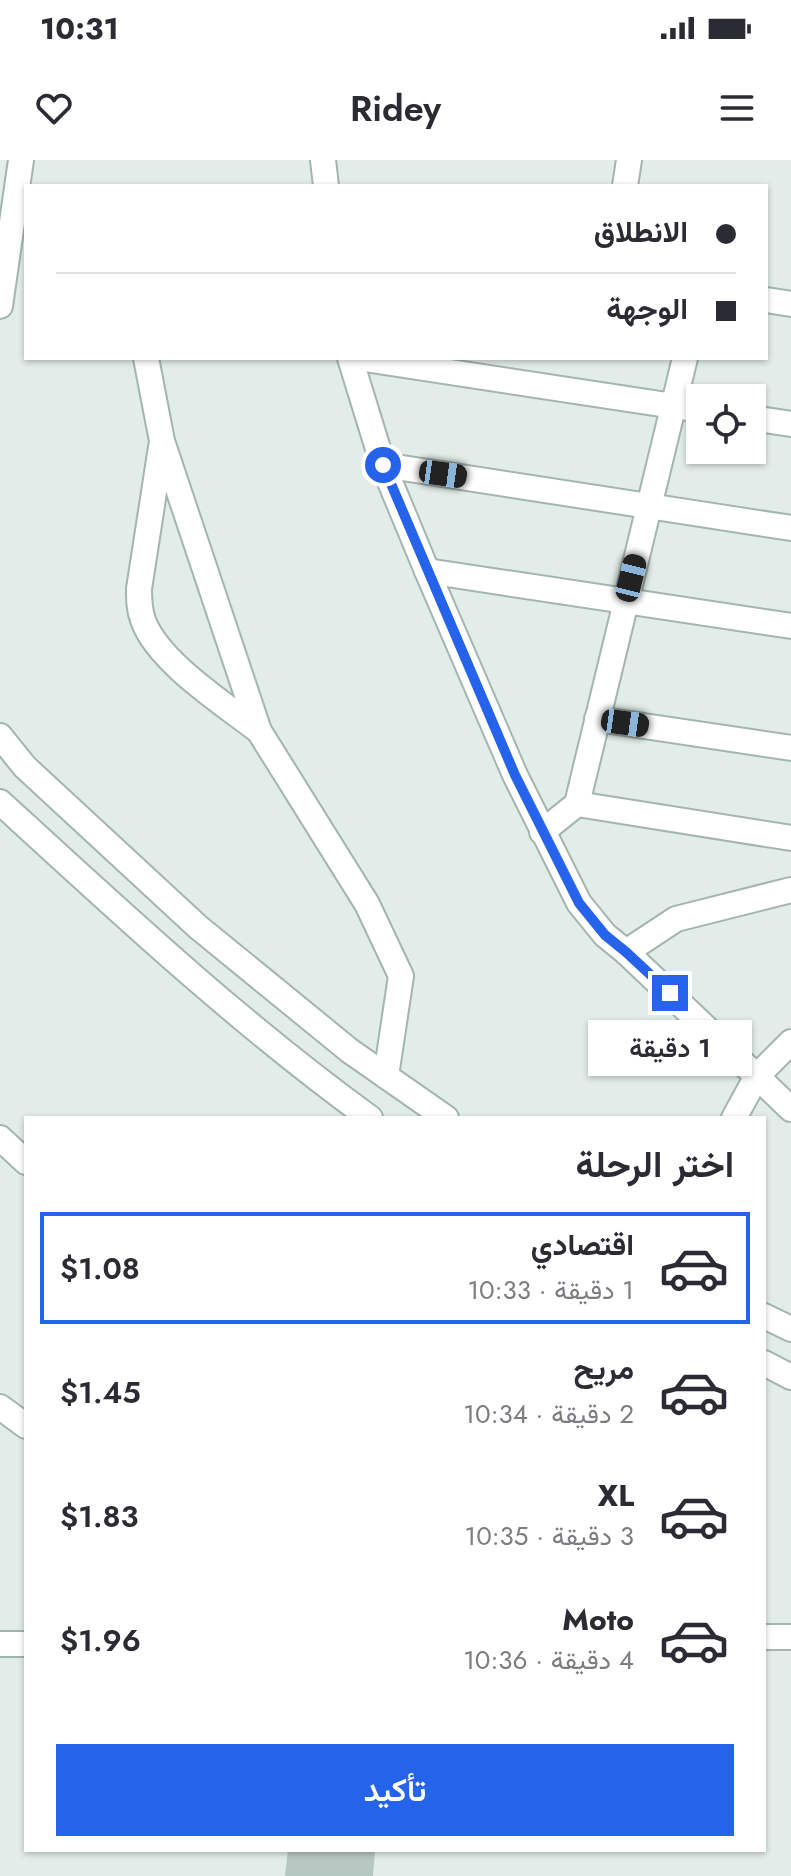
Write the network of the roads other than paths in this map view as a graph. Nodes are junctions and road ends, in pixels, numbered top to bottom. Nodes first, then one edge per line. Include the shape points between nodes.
1 (21, 160) edge
2 (323, 160) edge
3 (629, 160) edge
4 (326, 184) edge
5 (625, 184) edge
6 (768, 300) edge
7 (791, 304) edge
8 (0, 306) edge
9 (146, 360) edge
10 (351, 360) edge
11 (371, 360) edge
12 (684, 360) edge
13 (672, 406) junction
14 (686, 408) edge
15 (766, 420) edge
16 (791, 424) edge
17 (162, 441) junction
18 (383, 465) junction
19 (650, 506) junction
20 (791, 528) edge
21 (427, 571) junction
22 (625, 602) junction
23 (791, 626) edge
24 (597, 719) junction
25 (259, 731) junction
26 (0, 736) edge
27 (791, 748) edge
28 (25, 767) junction
29 (0, 800) edge
30 (577, 804) junction
31 (542, 832) junction
32 (791, 838) edge
33 (791, 890) edge
34 (626, 952) junction
35 (791, 1042) edge
36 (386, 1076) junction
37 (757, 1076) junction
38 (791, 1109) edge
39 (367, 1116) edge
40 (443, 1116) edge
41 (735, 1116) edge
42 (0, 1138) edge
43 (24, 1160) edge
44 (766, 1317) edge
45 (791, 1329) edge
46 (766, 1364) edge
47 (791, 1377) edge
48 (0, 1407) edge
49 (24, 1425) edge
50 (766, 1637) edge
51 (791, 1637) edge
52 (0, 1644) edge
53 (24, 1644) edge

1 - 8 street
2 - 4 street
3 - 5 street
6 - 7 street
9 - 17 street
10 - 18 street
11 - 13 street
12 - 13 street
13 - 14 street
13 - 19 street
15 - 16 street
17 - 25 street
17 - 25 street via 139,589 144,623 183,671
18 - 19 street
18 - 21 street
19 - 20 street
19 - 22 street
21 - 22 street
21 - 31 street
22 - 23 street
22 - 24 street
24 - 27 street
24 - 30 street
25 - 36 street via 367,904 401,976
26 - 28 street
28 - 29 street
28 - 36 street via 198,927
29 - 39 street via 170,957
30 - 31 street
30 - 32 street
31 - 34 street via 579,903
33 - 34 street via 676,919
34 - 37 street
35 - 37 street
36 - 40 street
37 - 38 street
37 - 41 street
42 - 43 street
44 - 45 street
46 - 47 street
48 - 49 street
50 - 51 street
52 - 53 street

